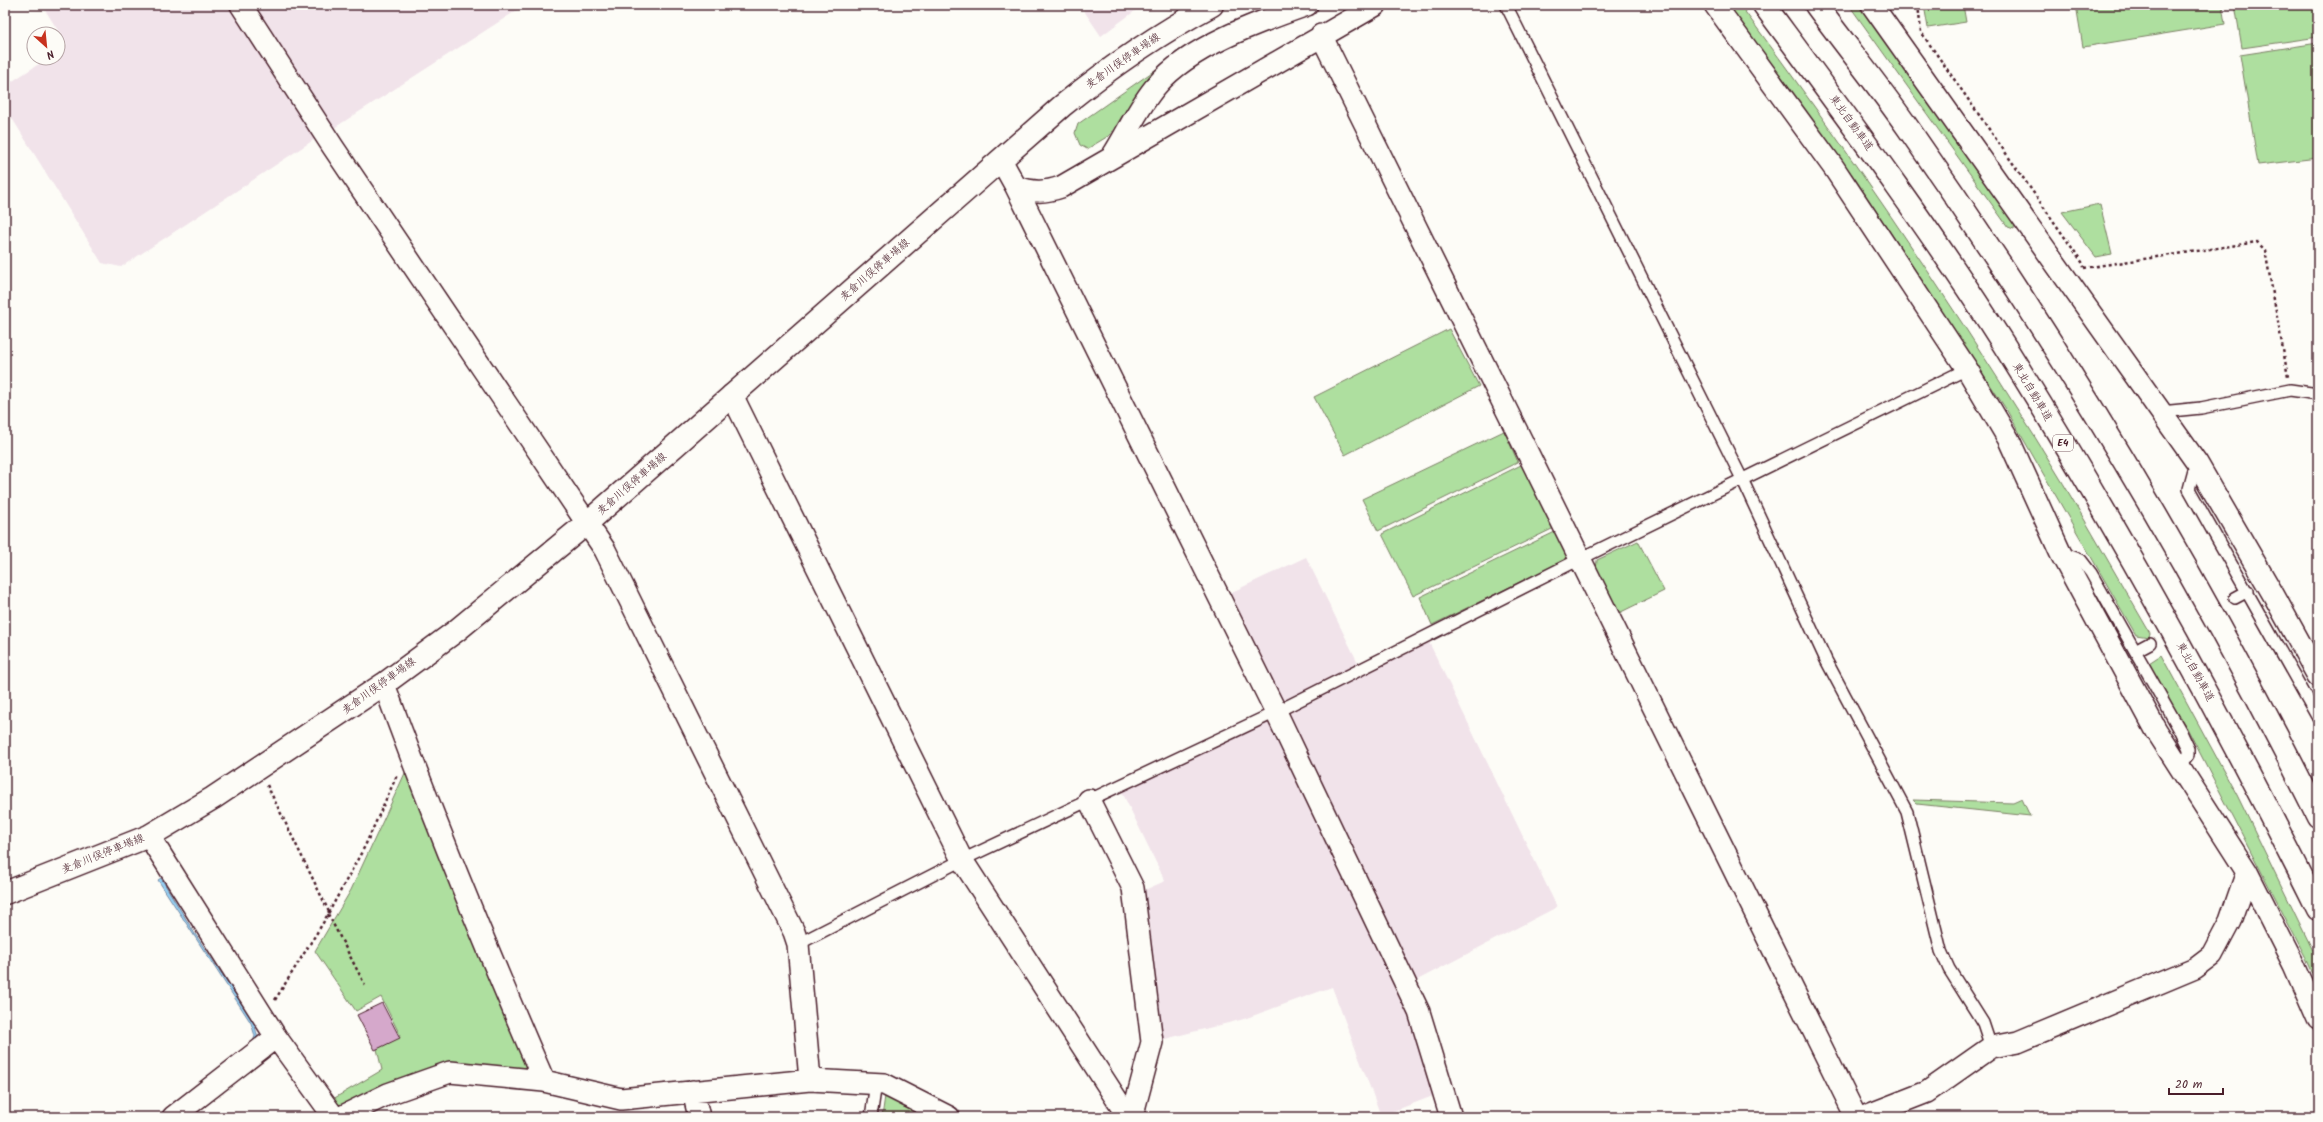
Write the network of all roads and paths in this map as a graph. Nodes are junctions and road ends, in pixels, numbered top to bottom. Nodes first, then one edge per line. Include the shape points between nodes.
1 (241, 5) edge
2 (1212, 5) edge
3 (1307, 5) edge
4 (1376, 5) edge
5 (1506, 5) edge
6 (1715, 5) edge
7 (1764, 5) edge
8 (1816, 5) edge
9 (1872, 5) edge
10 (1918, 5) edge
11 (1321, 35) junction
12 (1112, 157) junction
13 (1000, 160) junction
14 (1016, 187) junction
15 (2076, 275) junction
16 (1967, 369) junction
17 (2290, 390) junction
18 (2318, 394) edge
19 (732, 395) junction
20 (2161, 412) junction
21 (2197, 462) junction
22 (1742, 479) junction
23 (587, 523) junction
24 (2060, 552) junction
25 (1580, 559) junction
26 (2248, 591) junction
27 (2235, 598) dead end
28 (2150, 643) dead end
29 (2135, 651) junction
30 (2318, 676) edge
31 (384, 684) junction
32 (1276, 712) junction
33 (2318, 718) edge
34 (408, 750) junction
35 (2179, 767) junction
36 (266, 782) dead end
37 (1089, 800) junction
38 (2318, 816) edge
39 (149, 836) junction
40 (962, 860) junction
41 (2247, 872) junction
42 (5, 893) edge
43 (2318, 909) edge
44 (328, 913) junction
45 (798, 944) junction
46 (365, 985) dead end
47 (264, 1018) junction
48 (2318, 1020) edge
49 (276, 1037) junction
50 (1991, 1047) junction
51 (810, 1080) junction
52 (544, 1081) junction
53 (876, 1084) junction
54 (693, 1091) junction
55 (172, 1117) edge
56 (334, 1117) edge
57 (341, 1117) edge
58 (699, 1117) edge
59 (871, 1117) edge
60 (949, 1117) edge
61 (1128, 1117) edge
62 (1132, 1117) edge
63 (1451, 1117) edge
64 (1856, 1117) edge
65 (1863, 1117) edge

1 - 23 street via 333,147
2 - 13 main road, 麦倉川俣停車場線 via 1149,41 1096,78
3 - 12 street via 1211,45 1177,66 1157,85
4 - 11 street
5 - 22 lane
6 - 16 street via 1834,168
7 - 43 main road, 東北自動車道 / E4 via 1872,150 2003,344 2186,656 2261,795
8 - 38 main road via 1908,127 2038,322 2158,518 2225,638
9 - 15 street
10 - 15 path via 1921,32 2082,262
11 - 12 street
11 - 25 street
12 - 14 street via 1061,187 1047,192 1033,192
13 - 14 street
13 - 19 main road, 麦倉川俣停車場線
14 - 32 street
15 - 17 path via 2257,242 2265,250
15 - 20 street
16 - 22 lane
16 - 24 street via 2021,464
17 - 18 lane
17 - 20 lane via 2201,408
19 - 23 main road, 麦倉川俣停車場線
19 - 40 street
20 - 21 street
21 - 26 lane via 2189,489
21 - 30 street via 2274,594
22 - 25 lane
22 - 50 lane via 1826,660 1907,812 1941,951 1949,969 1983,1023
23 - 31 main road, 麦倉川俣停車場線 via 456,631
23 - 45 street via 605,550
24 - 29 lane via 2081,560 2091,573
24 - 35 street via 2156,730
25 - 32 lane
25 - 64 street via 1657,710
26 - 27 lane
26 - 33 lane
28 - 29 lane
29 - 35 lane via 2189,750 2189,755
31 - 34 street
31 - 39 main road, 麦倉川俣停車場線 via 214,798
32 - 37 lane
32 - 63 street via 1419,1012
34 - 44 path via 365,846
34 - 52 street via 489,955
35 - 41 street
36 - 44 path
37 - 40 lane
37 - 62 street via 1133,888 1152,1042
39 - 42 main road, 麦倉川俣停車場線
39 - 47 street
40 - 45 lane
40 - 61 street
41 - 48 street via 2294,965
41 - 50 street via 2230,921 2212,955 2195,968 2018,1042
44 - 46 path
44 - 47 path
45 - 51 street
47 - 49 street
49 - 55 street
49 - 56 street
50 - 65 street via 1927,1092
51 - 53 street
51 - 54 street
52 - 54 street via 622,1099
52 - 57 street via 450,1072 388,1094
53 - 59 lane
53 - 60 street via 884,1084
54 - 58 street

